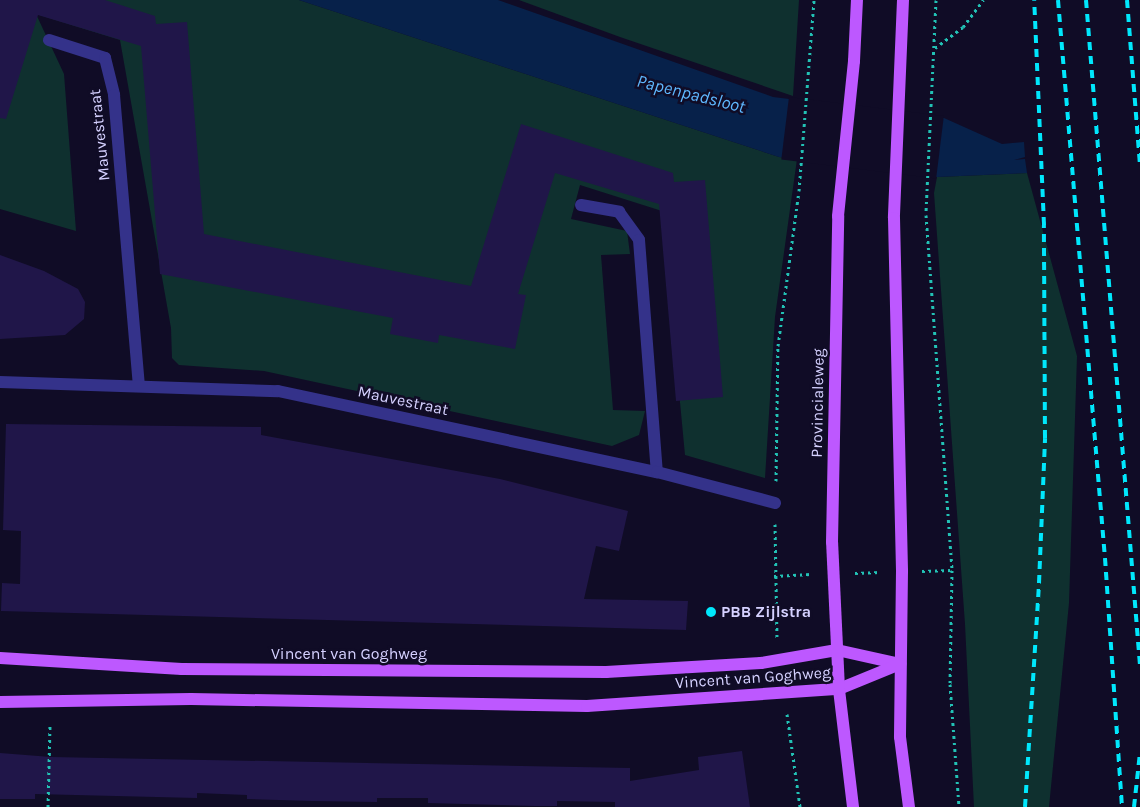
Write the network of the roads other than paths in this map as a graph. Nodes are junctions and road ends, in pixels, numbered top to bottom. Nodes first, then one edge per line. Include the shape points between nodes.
1 (856, 0) edge
2 (903, 0) edge
3 (49, 40) dead end
4 (581, 205) dead end
5 (0, 382) edge
6 (140, 386) junction
7 (657, 472) junction
8 (775, 503) road end
9 (837, 650) junction
10 (0, 658) edge
11 (900, 664) junction
12 (839, 689) junction
13 (0, 702) edge
14 (853, 807) edge
15 (909, 807) edge

1 - 9 main road, Provincialeweg via 854,61 838,216 832,574
2 - 11 main road via 894,218 902,572
3 - 6 street, Mauvestraat via 105,58 114,95
4 - 7 street via 619,212 639,240
5 - 6 street, Mauvestraat
6 - 7 street, Mauvestraat via 278,391
7 - 8 street, Mauvestraat
9 - 10 main road, Vincent van Goghweg via 780,661 606,672 182,669
9 - 11 main road, Vincent van Goghweg
9 - 12 main road, Provincialeweg
11 - 12 main road, Vincent van Goghweg
11 - 15 main road via 900,737
12 - 13 main road, Vincent van Goghweg via 587,706 191,699
12 - 14 main road, Provincialeweg

